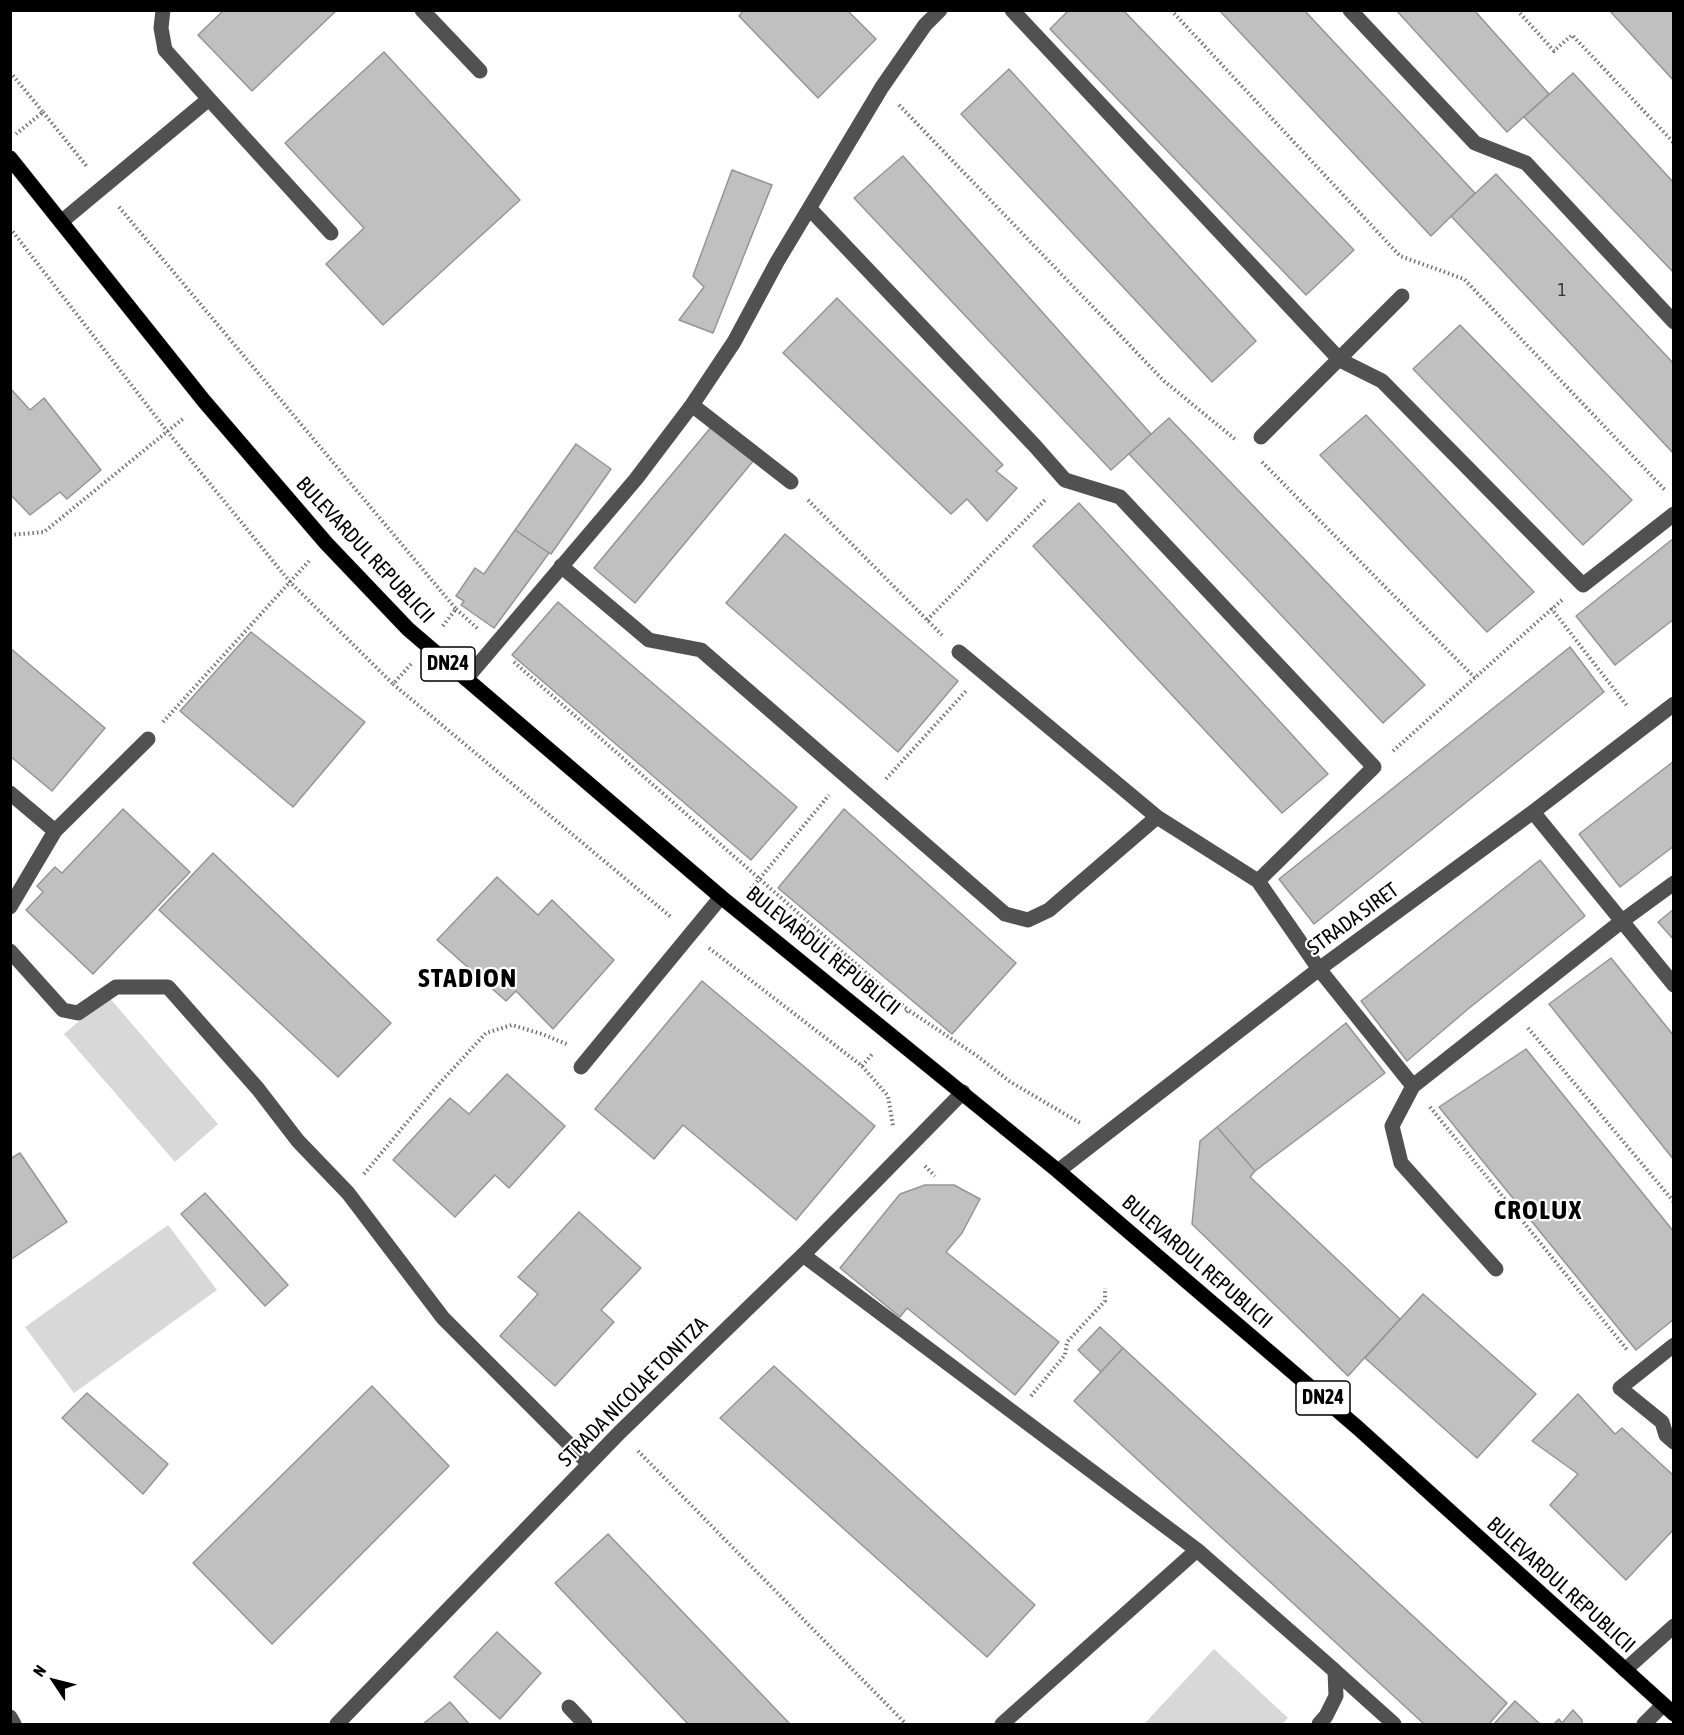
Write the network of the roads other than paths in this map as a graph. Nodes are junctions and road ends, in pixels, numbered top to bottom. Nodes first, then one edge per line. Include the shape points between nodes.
1 (163, 10) edge
2 (422, 10) edge
3 (940, 10) edge
4 (1012, 10) edge
5 (1350, 10) edge
6 (480, 71) dead end
7 (209, 99) junction
8 (10, 158) edge
9 (810, 209) junction
10 (61, 222) junction
11 (332, 233) dead end
12 (1402, 296) dead end
13 (1673, 320) edge
14 (1340, 360) junction
15 (692, 405) junction
16 (1261, 437) dead end
17 (791, 482) road end
18 (1674, 514) edge
19 (561, 566) junction
20 (959, 652) road end
21 (466, 679) junction
22 (1674, 704) edge
23 (148, 739) road end
24 (14, 802) edge
25 (1533, 812) junction
26 (1157, 817) junction
27 (55, 831) junction
28 (1258, 881) junction
29 (1674, 883) edge
30 (721, 897) junction
31 (10, 907) edge
32 (1622, 921) junction
33 (10, 951) edge
34 (1319, 969) junction
35 (1674, 986) edge
36 (585, 1063) road end
37 (1413, 1086) junction
38 (963, 1092) junction
39 (1058, 1171) junction
40 (803, 1255) junction
41 (1496, 1269) dead end
42 (1674, 1345) edge
43 (1674, 1442) edge
44 (589, 1464) junction
45 (1197, 1550) junction
46 (1674, 1626) edge
47 (1625, 1670) junction
48 (1335, 1671) junction
49 (569, 1707) dead end
50 (1668, 1710) edge
51 (10, 1717) edge
52 (14, 1725) edge
53 (337, 1725) edge
54 (585, 1725) edge
55 (1002, 1725) edge
56 (1318, 1725) edge
57 (1394, 1725) edge
58 (1644, 1725) edge

1 - 7 street via 165,50
2 - 6 street
3 - 9 street via 882,87
4 - 14 street
5 - 13 street via 1474,143 1526,163
7 - 10 street
7 - 11 street
8 - 10 main road, BULEVARDUL REPUBLICII / DN24
9 - 15 street via 734,342
9 - 28 street via 1065,480 1120,497 1374,767
10 - 21 main road, BULEVARDUL REPUBLICII / DN24 via 204,401 326,543 408,629
12 - 14 street
14 - 16 street
14 - 18 street via 1382,381 1583,585
15 - 17 street
15 - 19 street via 636,479
19 - 21 street
19 - 26 street via 649,640 701,650 1005,914 1028,920 1049,910
20 - 26 street
21 - 30 main road, BULEVARDUL REPUBLICII / DN24
22 - 25 street, STRADA SIRET
23 - 27 street
24 - 27 street
25 - 32 street
25 - 34 street, STRADA SIRET
26 - 28 street
27 - 31 street
28 - 34 street
29 - 32 street
30 - 36 street
30 - 38 main road, BULEVARDUL REPUBLICII / DN24
32 - 35 street
32 - 37 street
33 - 44 street via 63,1010 78,1013 116,987 168,987 298,1141 348,1193 443,1318
34 - 37 street
34 - 39 street, STRADA SIRET
37 - 41 street via 1392,1126 1401,1163
38 - 39 main road, BULEVARDUL REPUBLICII / DN24
38 - 40 street, STRADA NICOLAE TONITZA
39 - 47 main road, BULEVARDUL REPUBLICII / DN24 via 1358,1428
40 - 44 street, STRADA NICOLAE TONITZA
40 - 45 street
42 - 43 street via 1620,1388 1662,1422 1666,1435
44 - 53 street, STRADA NICOLAE TONITZA
45 - 48 street
45 - 55 street
46 - 47 street
47 - 50 main road, BULEVARDUL REPUBLICII / DN24
48 - 56 street via 1336,1696
48 - 57 street
49 - 54 street
50 - 58 street
51 - 52 street

